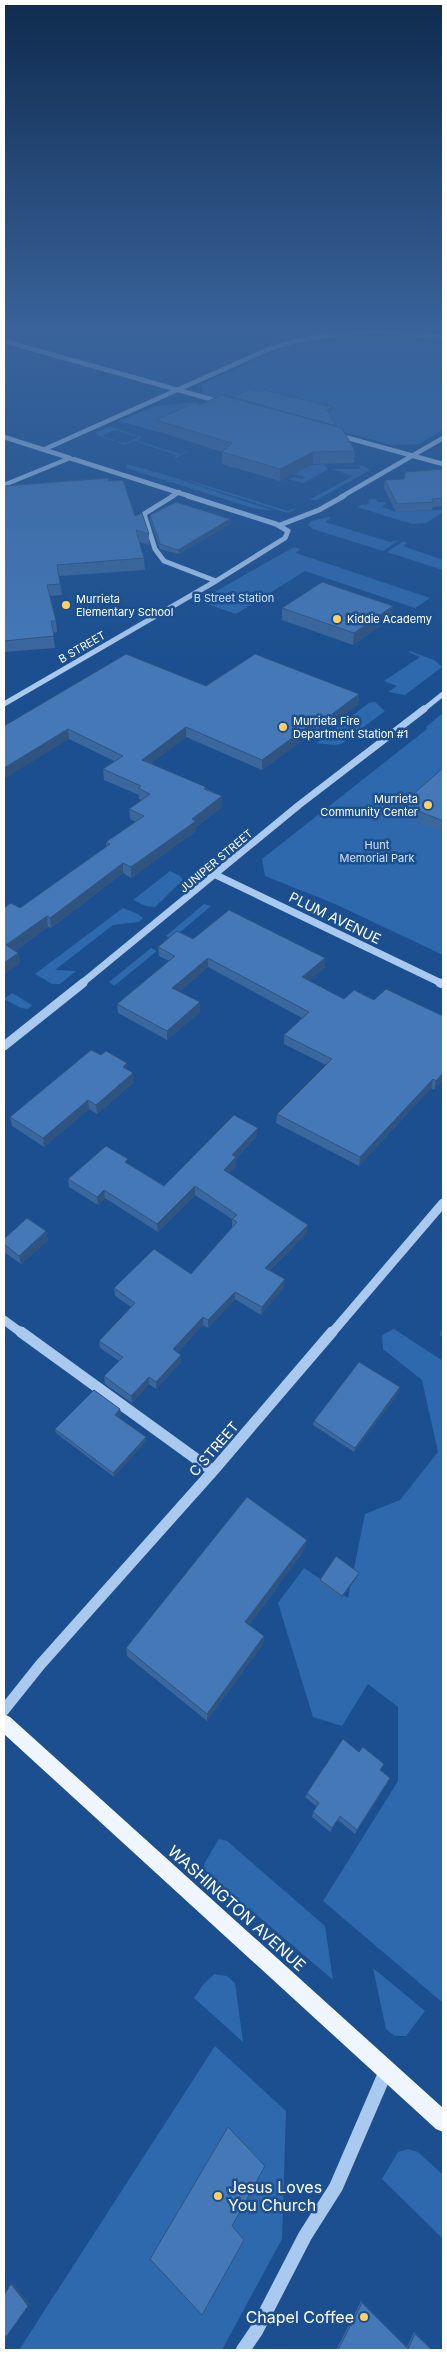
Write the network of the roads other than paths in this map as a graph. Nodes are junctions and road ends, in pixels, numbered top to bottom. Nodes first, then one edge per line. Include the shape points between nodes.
1 (14, 440) edge
2 (65, 440) edge
3 (355, 440) edge
4 (440, 440) edge
5 (45, 449) junction
6 (413, 455) junction
7 (70, 458) junction
8 (443, 464) edge
9 (4, 485) edge
10 (179, 492) junction
11 (280, 525) junction
12 (216, 580) junction
13 (443, 694) edge
14 (4, 704) edge
15 (216, 875) junction
16 (443, 984) edge
17 (4, 1046) edge
18 (443, 1203) edge
19 (4, 1320) edge
20 (213, 1471) junction
21 (4, 1710) edge
22 (4, 1723) edge
23 (386, 2071) junction
24 (443, 2122) edge
25 (243, 2350) edge

1 - 5 street
2 - 5 street
3 - 6 street
4 - 6 street
5 - 7 street
6 - 8 street
6 - 11 street via 319,510
7 - 9 street
7 - 10 street
10 - 11 street
10 - 12 street via 144,514 155,549 164,561
11 - 12 street, B STREET via 288,531 285,538
12 - 14 street, B STREET
13 - 15 street, JUNIPER STREET via 280,820
15 - 16 street, PLUM AVENUE
15 - 17 street, JUNIPER STREET
18 - 20 street, C STREET
19 - 20 lane
20 - 21 street, C STREET via 40,1665
22 - 23 main road, WASHINGTON AVENUE
23 - 24 main road, WASHINGTON AVENUE
23 - 25 street via 336,2187 305,2236

